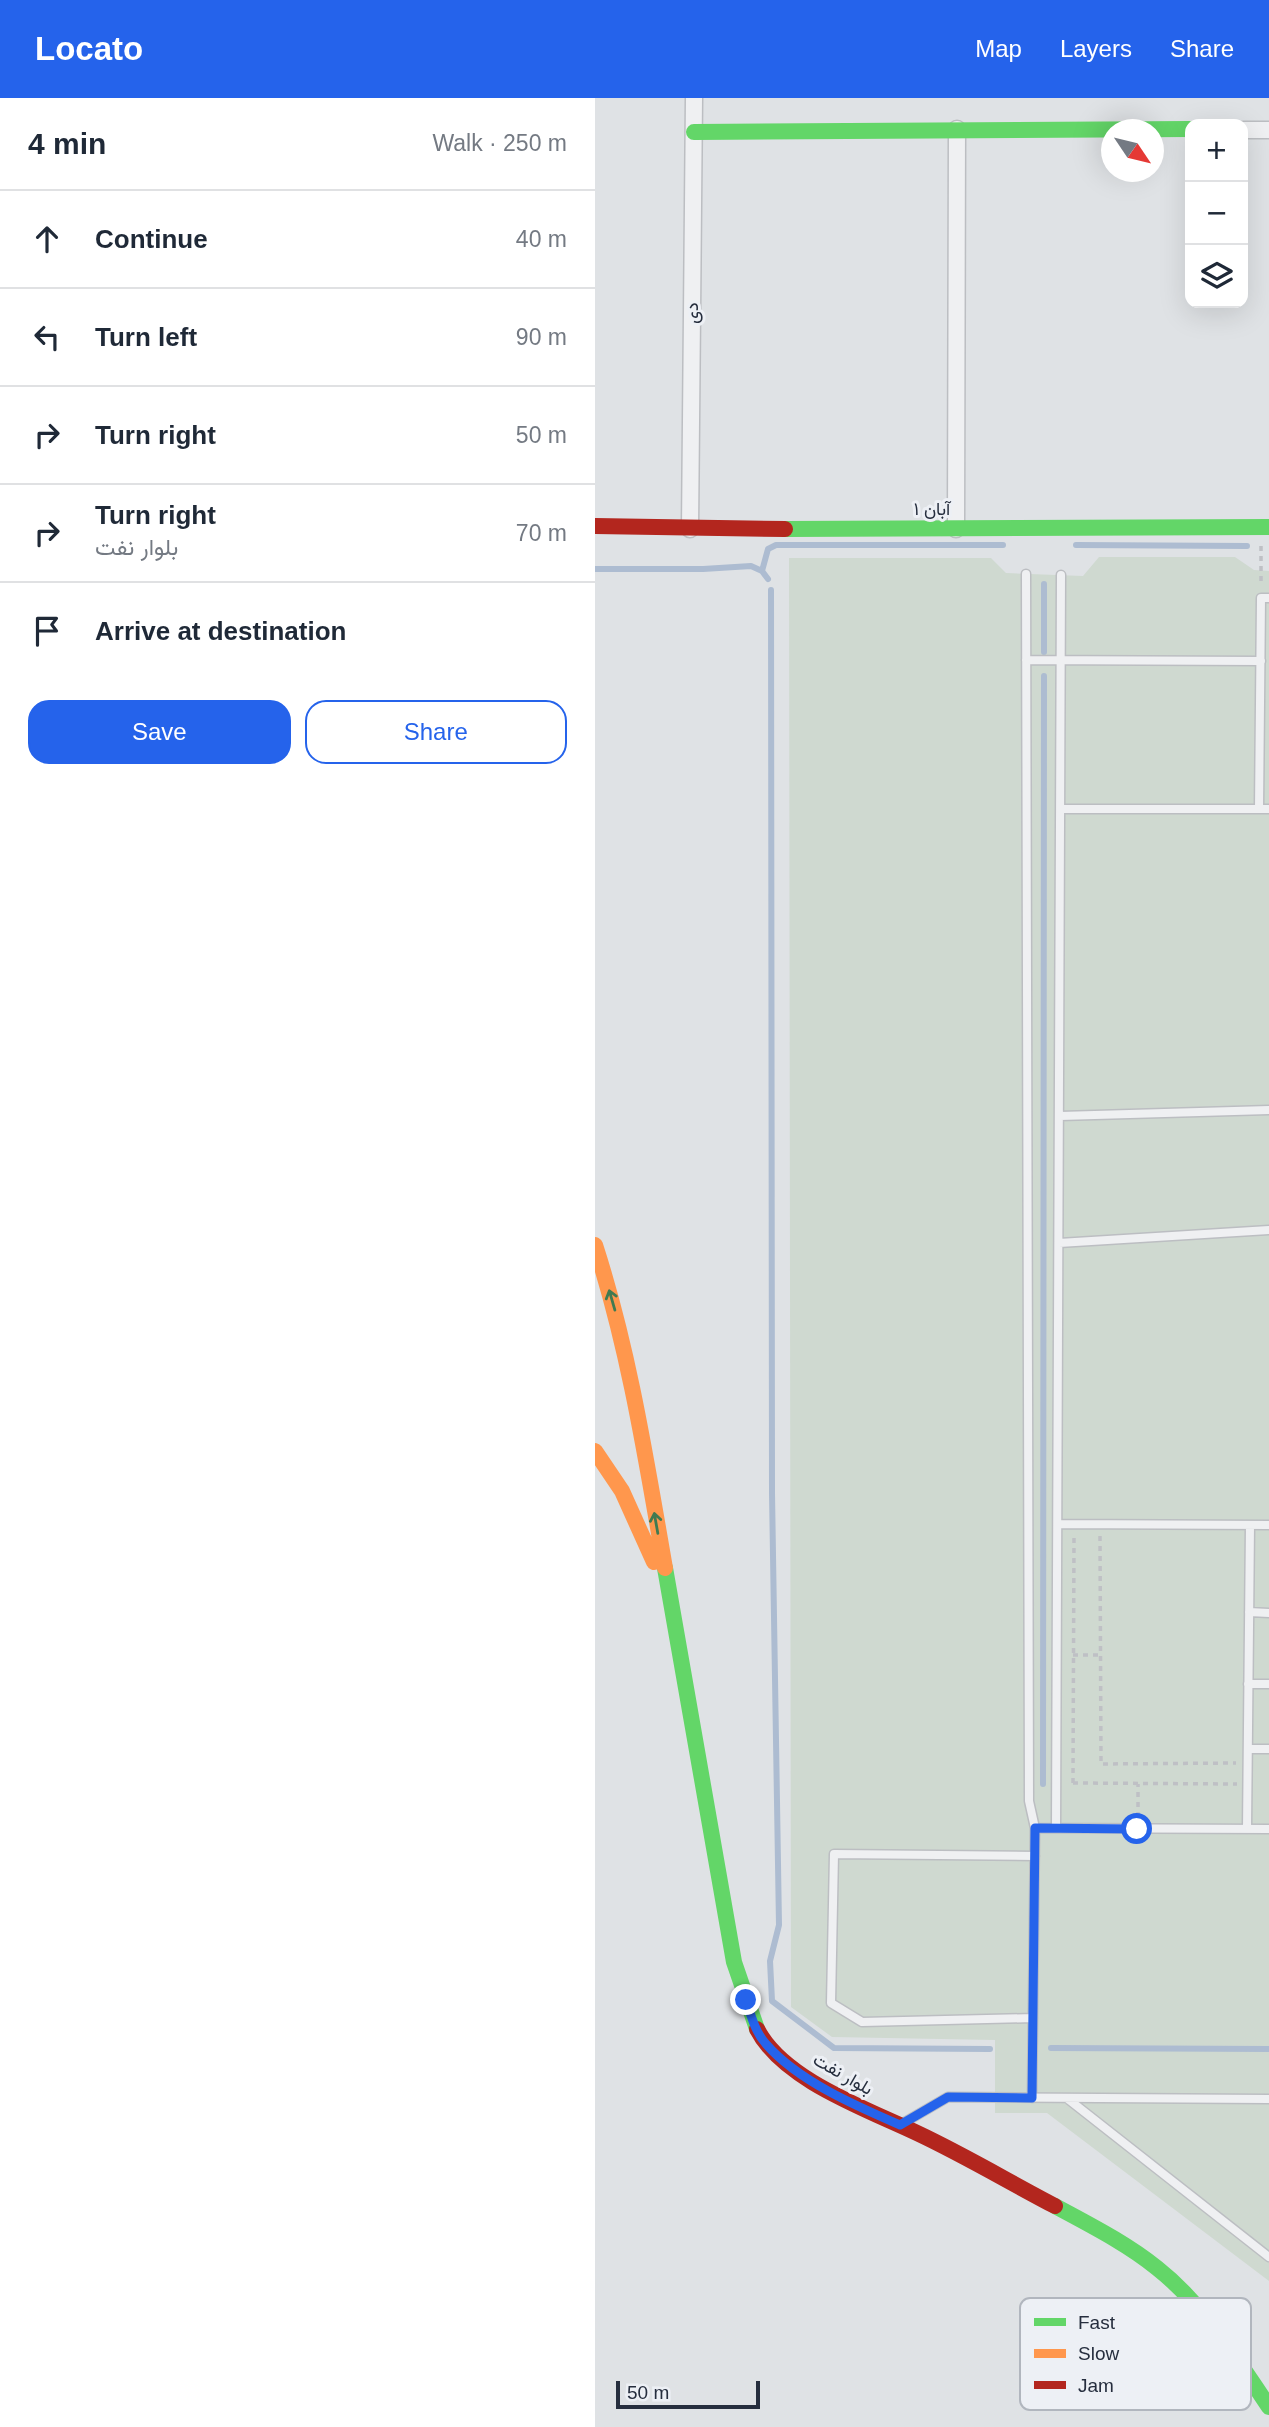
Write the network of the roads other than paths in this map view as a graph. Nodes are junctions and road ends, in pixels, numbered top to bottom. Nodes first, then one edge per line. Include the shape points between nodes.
1 (694, 98) edge
2 (957, 129) junction
3 (1185, 130) edge
4 (1248, 130) edge
5 (1269, 130) edge
6 (694, 132) junction
7 (595, 526) edge
8 (1265, 527) edge
9 (690, 528) junction
10 (955, 528) junction
11 (1026, 574) dead end
12 (1061, 575) dead end
13 (1265, 598) edge
14 (1026, 660) junction
15 (1061, 660) junction
16 (1261, 661) junction
17 (1061, 809) junction
18 (1259, 809) junction
19 (1269, 809) edge
20 (1269, 1110) edge
21 (1060, 1116) junction
22 (1269, 1230) edge
23 (1059, 1243) junction
24 (595, 1245) edge
25 (595, 1451) edge
26 (1058, 1524) junction
27 (1250, 1525) junction
28 (1269, 1525) edge
29 (667, 1590) junction
30 (1249, 1612) junction
31 (1269, 1613) edge
32 (1248, 1684) junction
33 (1269, 1684) edge
34 (1248, 1749) junction
35 (1269, 1749) edge
36 (1035, 1828) junction
37 (1056, 1828) junction
38 (1247, 1829) junction
39 (1269, 1829) edge
40 (1035, 1856) junction
41 (1033, 2018) junction
42 (1032, 2098) junction
43 (1067, 2099) junction
44 (1269, 2099) edge
45 (900, 2125) junction
46 (1269, 2257) edge
47 (1187, 2298) edge
48 (1251, 2382) edge
49 (1269, 2407) edge

1 - 6 street, دی
2 - 3 street
2 - 6 street
2 - 10 street
4 - 5 street
6 - 9 street, دی
7 - 9 street, آبان ۱
8 - 10 street, آبان ۱
9 - 10 street, آبان ۱
11 - 14 lane
12 - 15 lane
13 - 16 lane
14 - 15 lane
14 - 36 lane via 1029,1801
15 - 16 lane
15 - 17 lane
16 - 18 lane
17 - 18 lane
17 - 21 lane
18 - 19 lane
20 - 21 lane
21 - 23 lane
22 - 23 lane
23 - 26 lane
29 -> 24 street via 640,1428 614,1304
25 - 29 street via 622,1491
26 - 27 lane
26 - 37 lane
27 - 28 lane
27 - 30 lane
29 - 45 street, بلوار نفت via 734,1962 755,2026 779,2058 816,2083
30 - 31 lane
30 - 32 lane
32 - 33 lane
32 - 34 lane
34 - 35 lane
34 - 38 lane
36 - 37 lane
36 - 40 lane
37 - 38 lane
38 - 39 lane
40 - 41 lane
40 - 41 lane via 834,1854 831,2003 862,2022
41 - 42 lane
42 - 43 lane
42 - 45 lane via 948,2097
43 - 44 lane
43 - 46 lane
45 - 47 street, بلوار نفت via 1118,2240 1165,2274
48 - 49 street, بلوار نفت

